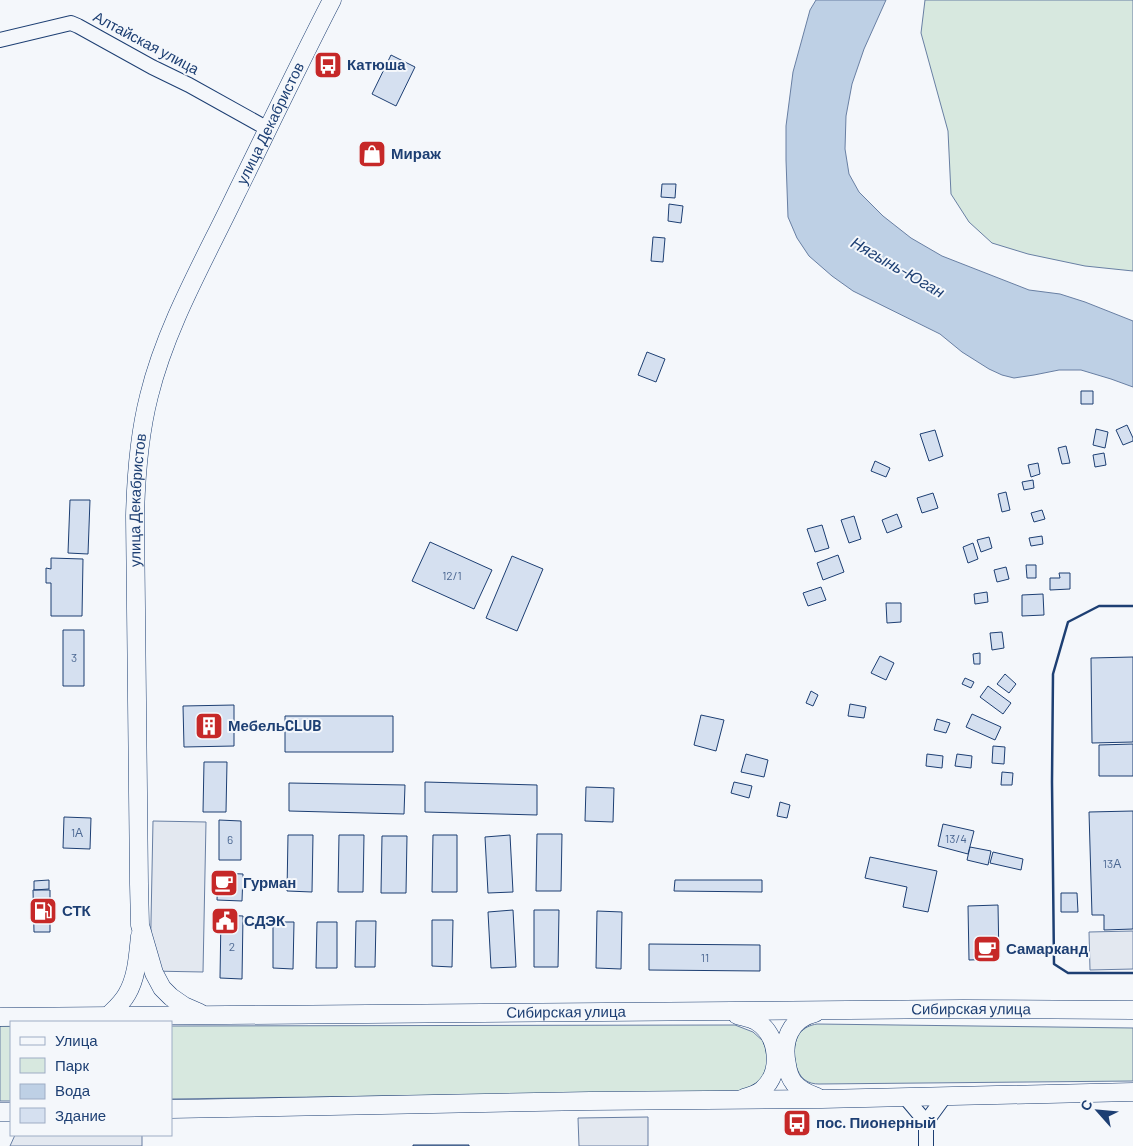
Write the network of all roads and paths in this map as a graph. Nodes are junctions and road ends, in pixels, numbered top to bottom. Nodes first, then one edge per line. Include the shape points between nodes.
1 (332, 0) edge
2 (0, 40) edge
3 (268, 129) junction
4 (140, 925) junction
5 (1133, 1010) edge
6 (726, 1011) junction
7 (822, 1011) junction
8 (205, 1015) junction
9 (108, 1016) junction
10 (0, 1017) edge
11 (1133, 1092) edge
12 (945, 1096) junction
13 (905, 1097) junction
14 (822, 1099) junction
15 (739, 1100) junction
16 (172, 1110) edge
17 (926, 1122) junction
18 (926, 1146) edge

1 - 3 main road, улица Декабристов
2 - 3 street, Алтайская улица via 71,23
3 - 4 main road, улица Декабристов via 169,336 149,396 138,449 135,516
4 - 8 main road, улица Декабристов via 154,973 162,988 184,1006
4 - 9 main road via 133,979 128,993
5 - 7 main road, Сибирская улица
6 - 7 main road, Сибирская улица
6 - 8 main road, Сибирская улица
6 - 15 main road via 763,1027 770,1036 776,1055 772,1077 763,1089
7 - 14 main road via 797,1022 790,1031 785,1051 793,1082 803,1091
8 - 9 main road, Сибирская улица
9 - 10 main road, Сибирская улица
11 - 12 main road
12 - 13 main road
12 - 17 street
13 - 14 main road
13 - 17 street
14 - 15 main road
15 - 16 main road
17 - 18 street

